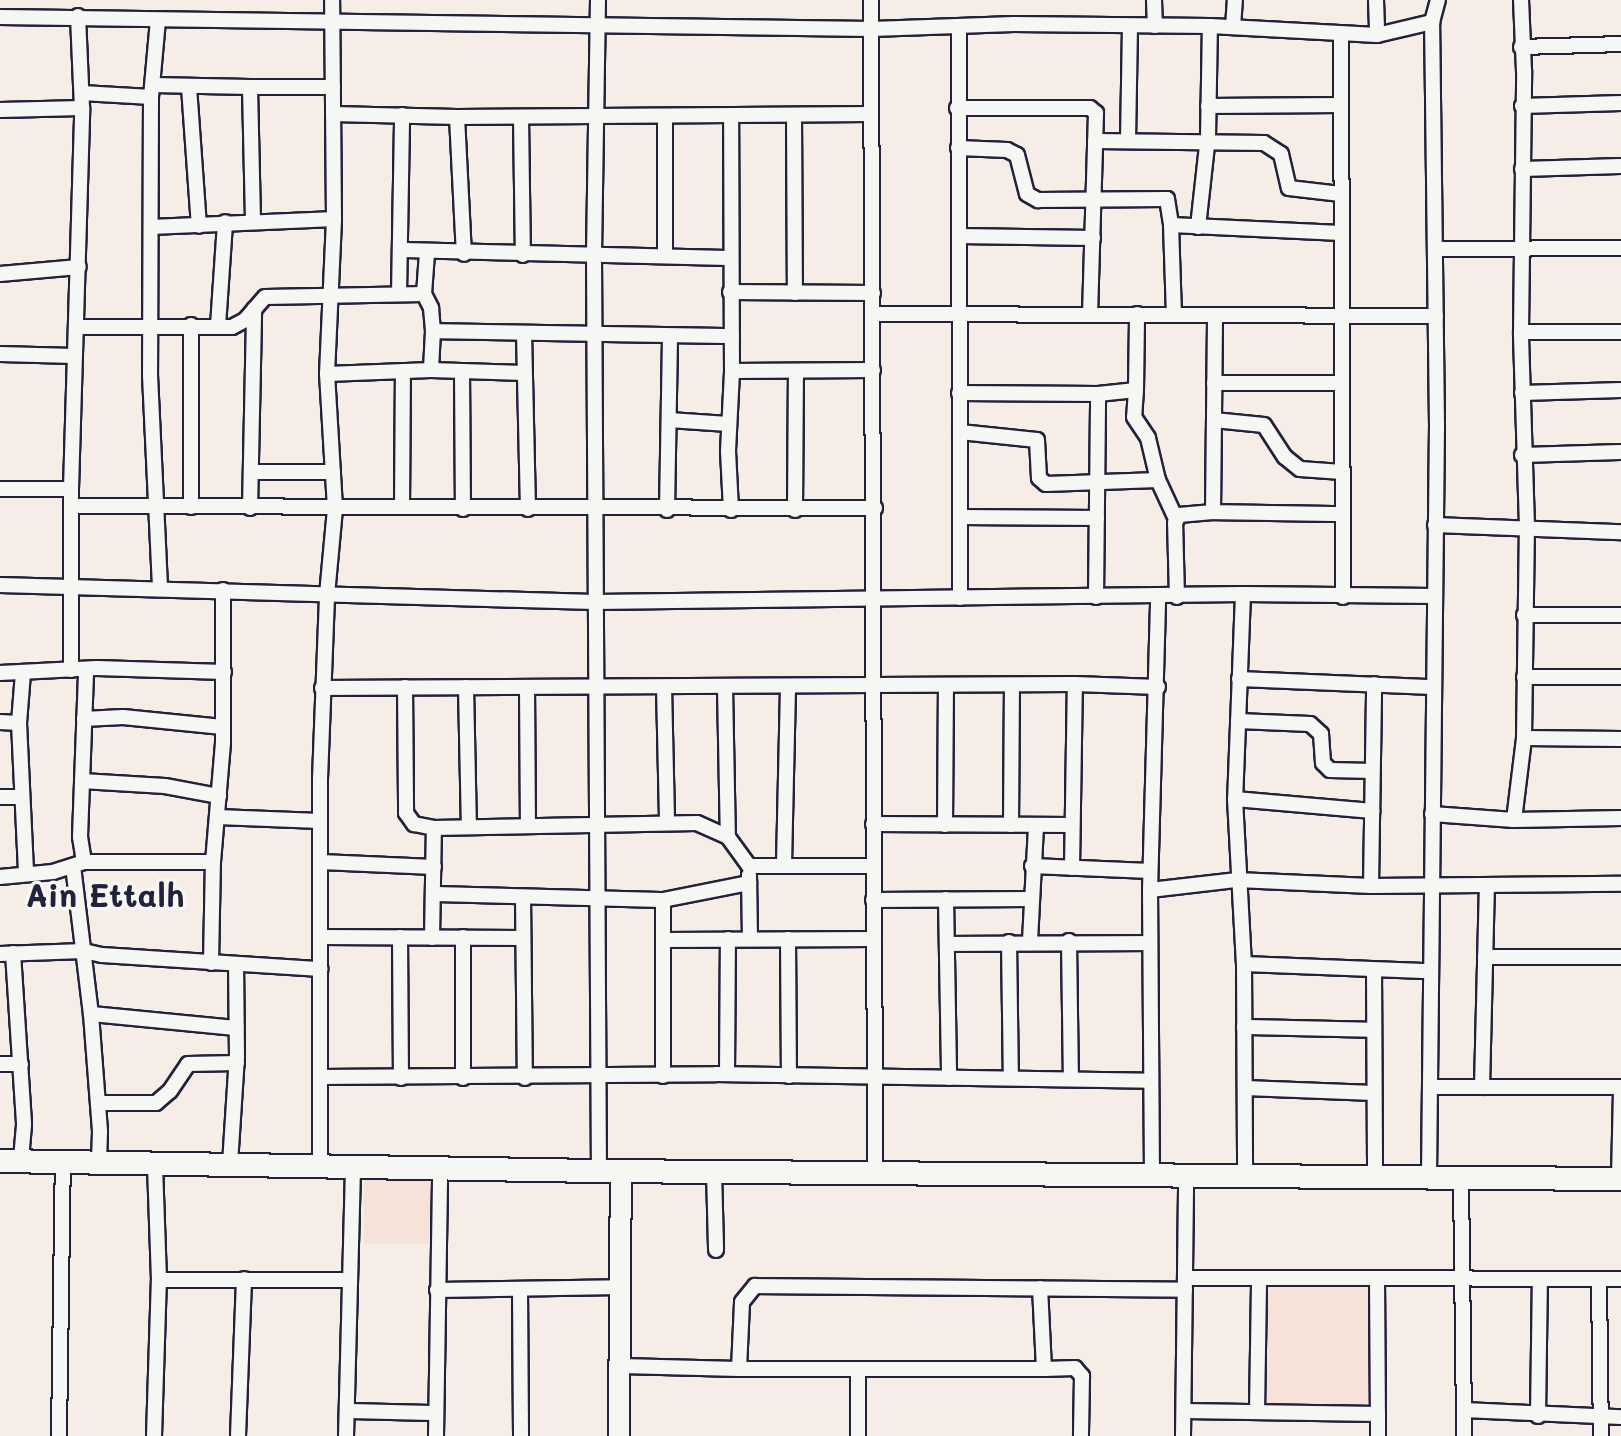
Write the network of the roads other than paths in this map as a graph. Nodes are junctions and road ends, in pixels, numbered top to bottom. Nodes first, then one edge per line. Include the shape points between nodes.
1 (64, 0) edge
2 (332, 0) edge
3 (598, 0) edge
4 (871, 0) edge
5 (1154, 0) edge
6 (1235, 0) edge
7 (1376, 0) edge
8 (1438, 0) edge
9 (1521, 0) edge
10 (72, 16) junction
11 (0, 17) edge
12 (158, 20) junction
13 (332, 20) junction
14 (1432, 22) junction
15 (596, 24) junction
16 (959, 26) junction
17 (1155, 26) junction
18 (1210, 26) junction
19 (1130, 27) junction
20 (1233, 27) junction
21 (872, 29) junction
22 (1341, 34) junction
23 (1377, 35) junction
24 (1621, 44) edge
25 (1521, 47) junction
26 (189, 87) junction
27 (250, 87) junction
28 (333, 87) junction
29 (152, 91) junction
30 (82, 100) junction
31 (1621, 103) edge
32 (1341, 105) junction
33 (1208, 106) junction
34 (1522, 106) junction
35 (957, 108) junction
36 (0, 110) edge
37 (333, 114) junction
38 (871, 114) junction
39 (402, 115) junction
40 (794, 116) junction
41 (457, 117) junction
42 (521, 117) junction
43 (596, 117) junction
44 (665, 117) junction
45 (731, 117) junction
46 (1095, 141) junction
47 (1128, 141) junction
48 (1207, 144) junction
49 (958, 148) junction
50 (1621, 166) edge
51 (1522, 169) junction
52 (1341, 194) junction
53 (1094, 199) junction
54 (334, 219) junction
55 (253, 220) junction
56 (225, 222) junction
57 (1171, 225) junction
58 (199, 226) junction
59 (152, 227) junction
60 (1198, 227) junction
61 (1341, 233) junction
62 (959, 236) junction
63 (1093, 238) junction
64 (1621, 248) edge
65 (1437, 249) junction
66 (401, 250) junction
67 (1520, 250) junction
68 (427, 253) junction
69 (464, 254) junction
70 (523, 255) junction
71 (594, 256) junction
72 (665, 256) junction
73 (730, 258) junction
74 (79, 267) junction
75 (0, 274) edge
76 (730, 292) junction
77 (795, 293) junction
78 (873, 293) junction
79 (329, 294) junction
80 (399, 294) junction
81 (424, 294) junction
82 (254, 309) junction
83 (873, 314) junction
84 (1137, 314) junction
85 (1174, 314) junction
86 (959, 315) junction
87 (1090, 315) junction
88 (1215, 315) junction
89 (1436, 316) junction
90 (1342, 317) junction
91 (191, 325) junction
92 (218, 326) junction
93 (78, 327) junction
94 (153, 327) junction
95 (433, 331) junction
96 (1521, 332) junction
97 (1621, 332) edge
98 (524, 333) junction
99 (594, 334) junction
100 (670, 336) junction
101 (732, 336) junction
102 (0, 354) edge
103 (74, 356) junction
104 (431, 370) junction
105 (873, 370) junction
106 (403, 371) junction
107 (462, 371) junction
108 (732, 371) junction
109 (796, 371) junction
110 (524, 373) junction
111 (327, 374) junction
112 (1214, 383) junction
113 (1342, 383) junction
114 (1136, 390) junction
115 (1621, 390) edge
116 (959, 393) junction
117 (1522, 393) junction
118 (1098, 394) junction
119 (669, 420) junction
120 (1214, 420) junction
121 (728, 424) junction
122 (960, 432) junction
123 (1621, 452) edge
124 (1522, 455) junction
125 (251, 472) junction
126 (333, 472) junction
127 (1342, 472) junction
128 (1158, 480) junction
129 (1097, 483) junction
130 (0, 489) edge
131 (71, 489) junction
132 (73, 506) junction
133 (191, 507) junction
134 (402, 507) junction
135 (155, 508) junction
136 (250, 508) junction
137 (335, 508) junction
138 (875, 508) junction
139 (463, 509) junction
140 (528, 509) junction
141 (595, 509) junction
142 (667, 510) junction
143 (731, 510) junction
144 (795, 510) junction
145 (1213, 512) junction
146 (1342, 514) junction
147 (960, 517) junction
148 (1097, 518) junction
149 (1176, 519) junction
150 (1435, 525) junction
151 (1527, 527) junction
152 (1621, 532) edge
153 (0, 585) edge
154 (74, 586) junction
155 (160, 588) junction
156 (223, 590) junction
157 (1243, 594) junction
158 (327, 595) junction
159 (1158, 596) junction
160 (1434, 596) junction
161 (1096, 597) junction
162 (1177, 597) junction
163 (1343, 597) junction
164 (872, 598) junction
165 (960, 598) junction
166 (595, 602) junction
167 (1524, 615) junction
168 (1621, 615) edge
169 (79, 670) junction
170 (224, 672) junction
171 (0, 673) edge
172 (23, 673) junction
173 (1524, 677) junction
174 (1621, 677) edge
175 (1239, 679) junction
176 (1075, 684) junction
177 (1374, 684) junction
178 (1012, 685) junction
179 (405, 687) junction
180 (466, 687) junction
181 (527, 687) junction
182 (598, 687) junction
183 (664, 687) junction
184 (725, 687) junction
185 (788, 687) junction
186 (872, 687) junction
187 (946, 687) junction
188 (1158, 687) junction
189 (1433, 687) junction
190 (322, 688) junction
191 (84, 719) junction
192 (1238, 721) junction
193 (0, 722) edge
194 (19, 723) junction
195 (223, 727) junction
196 (1524, 738) junction
197 (1621, 739) edge
198 (1372, 771) junction
199 (82, 781) junction
200 (219, 796) junction
201 (0, 797) edge
202 (22, 797) junction
203 (1235, 799) junction
204 (1372, 811) junction
205 (1432, 814) junction
206 (217, 817) junction
207 (1621, 818) edge
208 (1514, 820) junction
209 (320, 821) junction
210 (667, 823) junction
211 (596, 824) junction
212 (873, 824) junction
213 (945, 825) junction
214 (1011, 825) junction
215 (1072, 825) junction
216 (528, 826) junction
217 (1036, 826) junction
218 (469, 827) junction
219 (434, 828) junction
220 (728, 837) junction
221 (213, 862) junction
222 (321, 862) junction
223 (78, 864) junction
224 (784, 864) junction
225 (749, 866) junction
226 (873, 866) junction
227 (1032, 866) junction
228 (434, 867) junction
229 (1072, 868) junction
230 (1150, 871) junction
231 (26, 874) junction
232 (0, 877) edge
233 (1237, 880) junction
234 (749, 883) junction
235 (1621, 884) edge
236 (1431, 885) junction
237 (1487, 885) junction
238 (1371, 886) junction
239 (1150, 890) junction
240 (434, 894) junction
241 (523, 897) junction
242 (946, 899) junction
243 (1031, 899) junction
244 (596, 900) junction
245 (663, 900) junction
246 (873, 900) junction
247 (321, 937) junction
248 (400, 937) junction
249 (463, 937) junction
250 (432, 938) junction
251 (522, 938) junction
252 (728, 939) junction
253 (750, 939) junction
254 (788, 939) junction
255 (874, 939) junction
256 (664, 940) junction
257 (1030, 941) junction
258 (1069, 941) junction
259 (1009, 942) junction
260 (1150, 943) junction
261 (948, 944) junction
262 (84, 951) junction
263 (6, 953) edge
264 (1485, 957) junction
265 (1621, 957) edge
266 (211, 963) junction
267 (1244, 964) junction
268 (236, 965) junction
269 (321, 969) junction
270 (1374, 970) junction
271 (1430, 971) junction
272 (91, 1014) junction
273 (1244, 1027) junction
274 (236, 1028) junction
275 (1374, 1030) junction
276 (237, 1063) junction
277 (0, 1064) edge
278 (21, 1064) junction
279 (727, 1074) junction
280 (663, 1076) junction
281 (789, 1076) junction
282 (320, 1077) junction
283 (1011, 1077) junction
284 (401, 1078) junction
285 (463, 1078) junction
286 (525, 1078) junction
287 (597, 1078) junction
288 (874, 1078) junction
289 (949, 1078) junction
290 (1071, 1078) junction
291 (1151, 1081) junction
292 (1430, 1087) junction
293 (1482, 1087) junction
294 (1245, 1088) junction
295 (1621, 1090) edge
296 (1374, 1093) junction
297 (98, 1103) junction
298 (10, 1161) edge
299 (63, 1162) junction
300 (99, 1162) junction
301 (155, 1163) junction
302 (230, 1164) junction
303 (320, 1166) junction
304 (353, 1166) junction
305 (440, 1168) junction
306 (610, 1171) junction
307 (714, 1171) junction
308 (875, 1173) junction
309 (1152, 1175) junction
310 (1186, 1175) junction
311 (1245, 1176) junction
312 (1375, 1177) junction
313 (1429, 1177) junction
314 (1461, 1178) junction
315 (1620, 1179) edge
316 (716, 1250) dead end
317 (244, 1279) junction
318 (1461, 1279) junction
319 (1599, 1279) junction
320 (1621, 1279) edge
321 (159, 1280) junction
322 (350, 1280) junction
323 (1259, 1280) junction
324 (1377, 1280) junction
325 (1540, 1280) junction
326 (1185, 1284) junction
327 (620, 1287) junction
328 (1040, 1288) junction
329 (437, 1290) junction
330 (520, 1290) junction
331 (621, 1366) junction
332 (739, 1369) junction
333 (1044, 1369) junction
334 (858, 1371) junction
335 (1464, 1410) junction
336 (347, 1411) junction
337 (1184, 1411) junction
338 (1257, 1412) junction
339 (434, 1413) junction
340 (1378, 1414) junction
341 (1601, 1415) junction
342 (1538, 1416) junction
343 (1621, 1417) edge
344 (59, 1436) edge
345 (154, 1436) edge
346 (238, 1436) edge
347 (346, 1436) edge
348 (436, 1436) edge
349 (521, 1436) edge
350 (619, 1436) edge
351 (858, 1436) edge
352 (1081, 1436) edge
353 (1183, 1436) edge
354 (1378, 1436) edge
355 (1464, 1436) edge
356 (1601, 1436) edge

1 - 10 street
2 - 13 street
3 - 15 street
4 - 21 street
5 - 17 street
6 - 20 street
7 - 23 street
8 - 14 street
9 - 25 street
10 - 11 street
10 - 12 street
10 - 30 street
12 - 13 street
12 - 29 street
13 - 15 street
13 - 28 street
14 - 23 street
14 - 65 street
15 - 21 street
15 - 43 street
16 - 19 street
16 - 21 street
16 - 35 street
17 - 18 street
17 - 19 street
18 - 20 street
18 - 33 street
19 - 47 street
20 - 22 street
21 - 38 street
22 - 23 street
22 - 32 street
24 - 25 street
25 - 34 street
26 - 27 street
26 - 29 street
26 - 58 street
27 - 28 street
27 - 55 street
28 - 37 street
29 - 30 street
29 - 59 street
30 - 36 street
30 - 74 street
31 - 34 street
32 - 33 street
32 - 52 street
33 - 48 street
34 - 51 street
35 - 46 street via 1090,108 1096,113
35 - 49 street
37 - 39 street
37 - 54 street
38 - 40 street
38 - 78 street
39 - 41 street
39 - 66 street
40 - 45 street
40 - 77 street
41 - 42 street
41 - 69 street
42 - 43 street
42 - 70 street
43 - 44 street
43 - 71 street
44 - 45 street
44 - 72 street
45 - 73 street
46 - 47 street
46 - 53 street
47 - 48 street
48 - 52 street via 1270,145 1284,160 1289,188
48 - 60 street
49 - 53 street via 1017,155 1027,194 1035,199
49 - 62 street
50 - 51 street
51 - 67 street
52 - 61 street
53 - 57 street via 1165,198
53 - 63 street
54 - 55 street
54 - 79 street
55 - 56 street
56 - 58 street
56 - 92 street
57 - 60 street
57 - 85 street
58 - 59 street
59 - 94 street
60 - 61 street
61 - 90 street
62 - 63 street
62 - 86 street
63 - 87 street
64 - 67 street
65 - 67 street
65 - 89 street
66 - 68 street
66 - 80 street
67 - 96 street
68 - 69 street
68 - 81 street
69 - 70 street
70 - 71 street
71 - 72 street
71 - 99 street
72 - 73 street
73 - 76 street
74 - 75 street
74 - 93 street
76 - 77 street
76 - 101 street
77 - 78 street
78 - 83 street
79 - 80 street
79 - 82 street via 265,297
79 - 111 street
80 - 81 street
81 - 95 street
82 - 92 street via 239,325
82 - 125 street
83 - 86 street
83 - 105 street
84 - 85 street
84 - 87 street
84 - 114 street
85 - 88 street
86 - 87 street
86 - 116 street
88 - 90 street
88 - 112 street
89 - 90 street
89 - 150 street
90 - 113 street
91 - 92 street
91 - 94 street
91 - 133 street
93 - 94 street
93 - 103 street
94 - 135 street
95 - 98 street
95 - 104 street
96 - 97 street
96 - 117 street
98 - 99 street
98 - 110 street
99 - 100 street
99 - 141 street
100 - 101 street
100 - 119 street
101 - 108 street
102 - 103 street
103 - 131 street
104 - 106 street
104 - 107 street
105 - 109 street
105 - 138 street
106 - 111 street
106 - 134 street
107 - 110 street
107 - 139 street
108 - 109 street
108 - 121 street
109 - 144 street
110 - 140 street
111 - 126 street
112 - 113 street
112 - 120 street
113 - 127 street
114 - 118 street
114 - 128 street via 1134,417 1148,438
115 - 117 street
116 - 118 street
116 - 122 street
117 - 124 street
118 - 129 street
119 - 121 street
119 - 142 street
120 - 127 street via 1264,425 1285,457 1300,469
120 - 145 street
121 - 143 street
122 - 129 street via 1034,439 1039,443 1042,482
122 - 147 street
123 - 124 street
124 - 151 street
125 - 126 street
125 - 136 street
126 - 137 street
127 - 146 street
128 - 129 street
128 - 149 street
129 - 148 street
130 - 131 street
131 - 132 street
132 - 135 street
132 - 154 street
133 - 135 street
133 - 136 street
134 - 137 street
134 - 139 street
135 - 155 street
136 - 137 street
137 - 158 street
138 - 144 street
138 - 164 street
139 - 140 street
140 - 141 street
141 - 142 street
141 - 166 street
142 - 143 street
143 - 144 street
145 - 146 street
145 - 149 street via 1183,513
146 - 163 street
147 - 148 street
147 - 165 street
148 - 161 street
149 - 162 street
150 - 151 street
150 - 160 street
151 - 152 street
151 - 167 street
153 - 154 street
154 - 155 street
154 - 169 street
155 - 156 street
156 - 158 street
156 - 170 street
157 - 162 street
157 - 163 street
157 - 175 street
158 - 166 street
158 - 190 street
159 - 161 street
159 - 162 street
159 - 188 street
160 - 163 street
160 - 189 street
161 - 165 street
164 - 165 street
164 - 166 street
164 - 186 street
166 - 182 street
167 - 168 street
167 - 173 street
169 - 170 street
169 - 172 street
169 - 191 street
170 - 195 street
171 - 172 street
172 - 194 street
173 - 174 street
173 - 196 street
175 - 177 street
175 - 192 street
176 - 178 street
176 - 188 street
176 - 215 street
177 - 189 street
177 - 198 street
178 - 187 street
178 - 214 street
179 - 180 street
179 - 190 street
179 - 219 street via 406,813 414,824
180 - 181 street
180 - 218 street
181 - 182 street
181 - 216 street
182 - 183 street
182 - 211 street
183 - 184 street
183 - 210 street
184 - 185 street
184 - 220 street
185 - 186 street
185 - 224 street
186 - 187 street
186 - 212 street
187 - 213 street
188 - 230 street
189 - 205 street
190 - 209 street
191 - 195 street via 123,717
191 - 199 street
192 - 198 street via 1310,724 1321,734 1326,767
192 - 203 street
193 - 194 street
194 - 202 street
195 - 200 street
196 - 197 street
196 - 208 street
198 - 204 street
199 - 200 street via 165,786
199 - 223 street
200 - 206 street
201 - 202 street
202 - 231 street
203 - 204 street
203 - 233 street
204 - 238 street
205 - 208 street
205 - 236 street
206 - 209 street
206 - 221 street
207 - 208 street
209 - 222 street
210 - 211 street
210 - 220 street via 702,823
211 - 216 street
211 - 244 street
212 - 213 street
212 - 226 street
213 - 214 street
214 - 217 street
215 - 217 street
215 - 229 street
216 - 218 street
217 - 227 street
218 - 219 street
219 - 228 street
220 - 225 street
221 - 223 street
221 - 266 street
222 - 228 street
222 - 247 street
223 - 231 street
223 - 262 street
224 - 225 street
224 - 226 street
225 - 234 street
226 - 246 street
227 - 229 street
227 - 243 street
228 - 240 street
229 - 230 street
230 - 239 street
231 - 232 street
233 - 238 street
233 - 239 street
233 - 267 street
234 - 245 street
234 - 253 street
235 - 237 street
236 - 237 street
236 - 238 street
236 - 271 street
237 - 264 street
239 - 260 street
240 - 241 street
240 - 250 street
241 - 244 street
241 - 251 street
242 - 243 street
242 - 246 street
242 - 261 street
243 - 257 street
244 - 245 street
244 - 287 street
245 - 256 street
246 - 255 street
247 - 248 street
247 - 269 street
248 - 250 street
248 - 284 street
249 - 250 street
249 - 251 street
249 - 285 street
251 - 286 street
252 - 253 street
252 - 256 street
252 - 279 street
253 - 254 street
254 - 255 street
254 - 281 street
255 - 288 street
256 - 280 street
257 - 258 street
257 - 259 street
258 - 260 street
258 - 290 street
259 - 261 street
259 - 283 street
260 - 291 street
261 - 289 street
262 - 263 street
262 - 266 street
262 - 272 street
263 - 278 street
264 - 265 street
264 - 293 street
266 - 268 street
267 - 270 street
267 - 273 street
268 - 269 street
268 - 274 street
269 - 282 street
270 - 271 street
270 - 275 street
271 - 292 street
272 - 274 street
272 - 297 street
273 - 275 street
273 - 294 street
274 - 276 street
275 - 296 street
276 - 297 street via 188,1064 156,1103
276 - 302 street
277 - 278 street
278 - 298 street via 24,1125
279 - 280 street
279 - 281 street
280 - 287 street
281 - 288 street
282 - 284 street
282 - 303 street
283 - 289 street
283 - 290 street
284 - 285 street
285 - 286 street
286 - 287 street
287 - 306 street
288 - 289 street
288 - 308 street
290 - 291 street
291 - 309 street
292 - 293 street
292 - 313 street
293 - 295 street
294 - 296 street
294 - 311 street
295 - 315 street
296 - 312 street
297 - 300 street
298 - 299 main road
299 - 300 main road
299 - 344 street
300 - 301 main road
301 - 302 main road
301 - 321 street
302 - 303 main road
303 - 304 main road
304 - 305 main road
304 - 322 street
305 - 306 main road
305 - 329 street
306 - 307 main road
306 - 327 street
307 - 308 main road
307 - 316 street
308 - 309 main road
309 - 310 main road
310 - 311 main road
310 - 326 street
311 - 312 main road
312 - 313 main road
313 - 314 main road
314 - 315 main road
314 - 318 street
317 - 321 street
317 - 322 street
317 - 346 street
318 - 324 street
318 - 325 street
318 - 335 street
319 - 320 street
319 - 325 street
319 - 341 street
321 - 345 street
322 - 336 street
323 - 324 street
323 - 326 street
323 - 338 street
324 - 340 street
325 - 342 street
326 - 328 street
326 - 337 street
327 - 330 street
327 - 331 street
328 - 332 street via 755,1286 742,1302
328 - 333 street
329 - 330 street
329 - 339 street
330 - 349 street
331 - 332 street
331 - 350 street
332 - 334 street
333 - 334 street
333 - 352 street via 1075,1368 1082,1376
334 - 351 street
335 - 342 street
335 - 355 street
336 - 339 street
336 - 347 street
337 - 338 street
337 - 353 street
338 - 340 street
339 - 348 street
340 - 354 street
341 - 342 street
341 - 343 street
341 - 356 street

